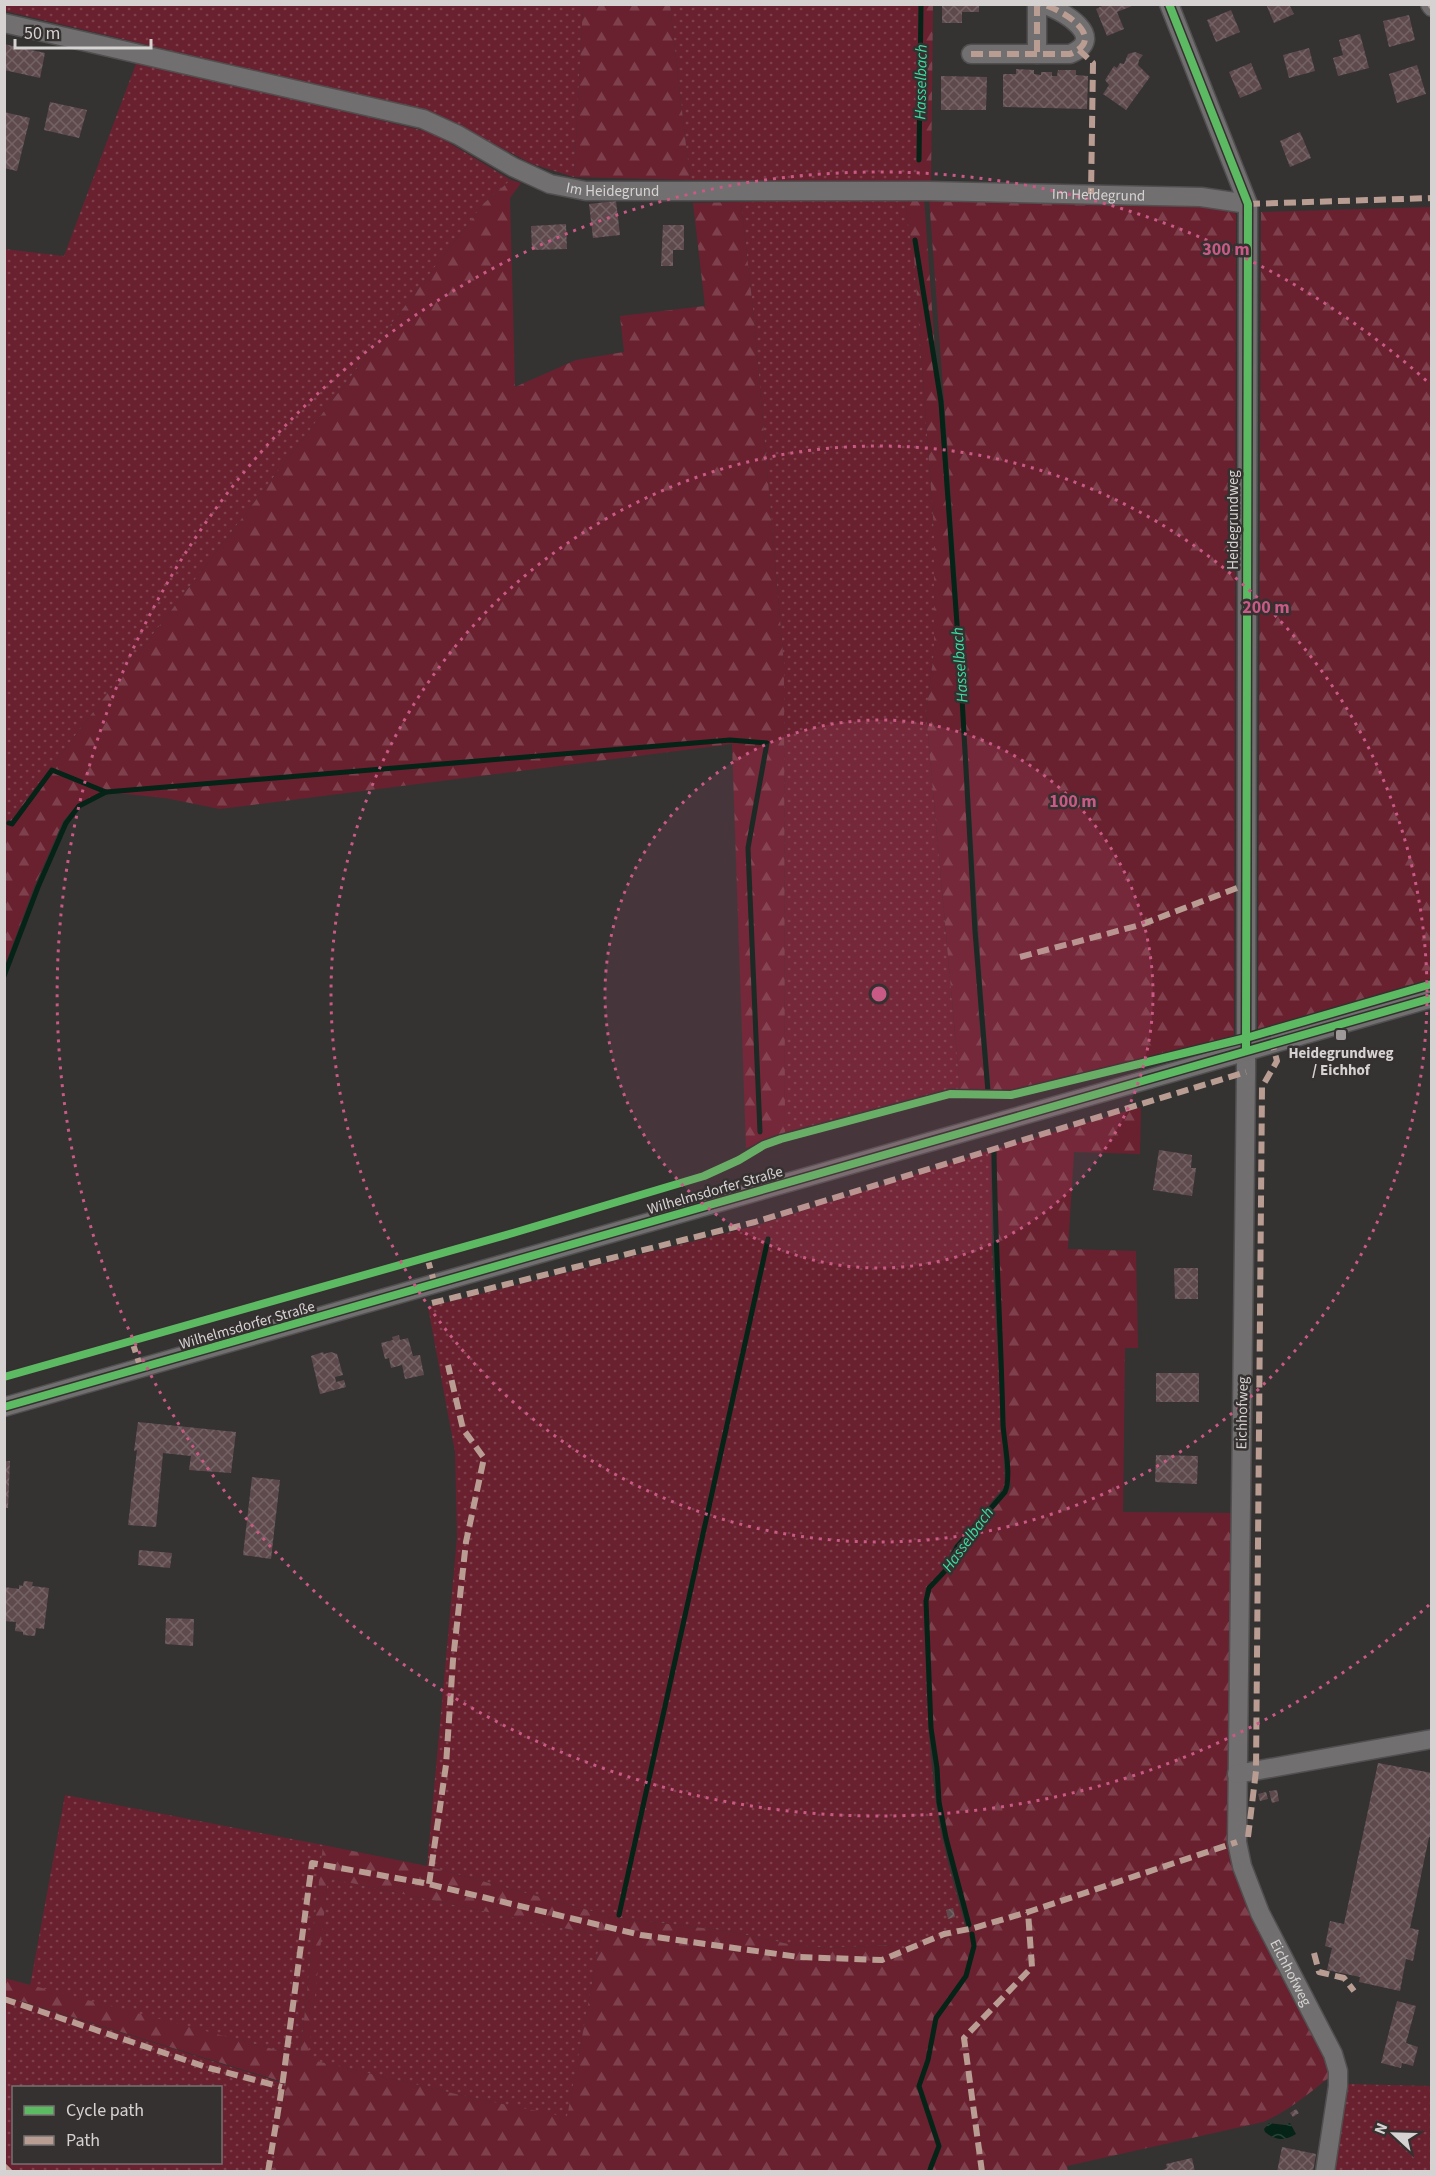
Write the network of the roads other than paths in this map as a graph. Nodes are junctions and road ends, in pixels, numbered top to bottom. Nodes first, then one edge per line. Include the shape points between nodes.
1 (1039, 4) edge
2 (1168, 4) edge
3 (4, 23) edge
4 (971, 54) dead end
5 (1038, 54) junction
6 (1248, 204) junction
7 (1431, 998) edge
8 (1246, 1052) junction
9 (4, 1407) edge
10 (1431, 1739) edge
11 (1237, 1774) junction
12 (1325, 2172) edge

1 - 5 street
1 - 5 street via 1077,22 1083,30 1084,42 1070,54
2 - 6 street, Heidegrundweg
3 - 6 street, Im Heidegrund via 423,119 550,184 586,191 952,191 1201,197
4 - 5 street
6 - 8 street, Heidegrundweg
7 - 8 street, Wilhelmsdorfer Straße
8 - 9 street, Wilhelmsdorfer Straße
8 - 11 street, Eichhofweg
10 - 11 street
11 - 12 street, Eichhofweg via 1237,1842 1242,1866 1260,1913 1333,2054 1338,2071

